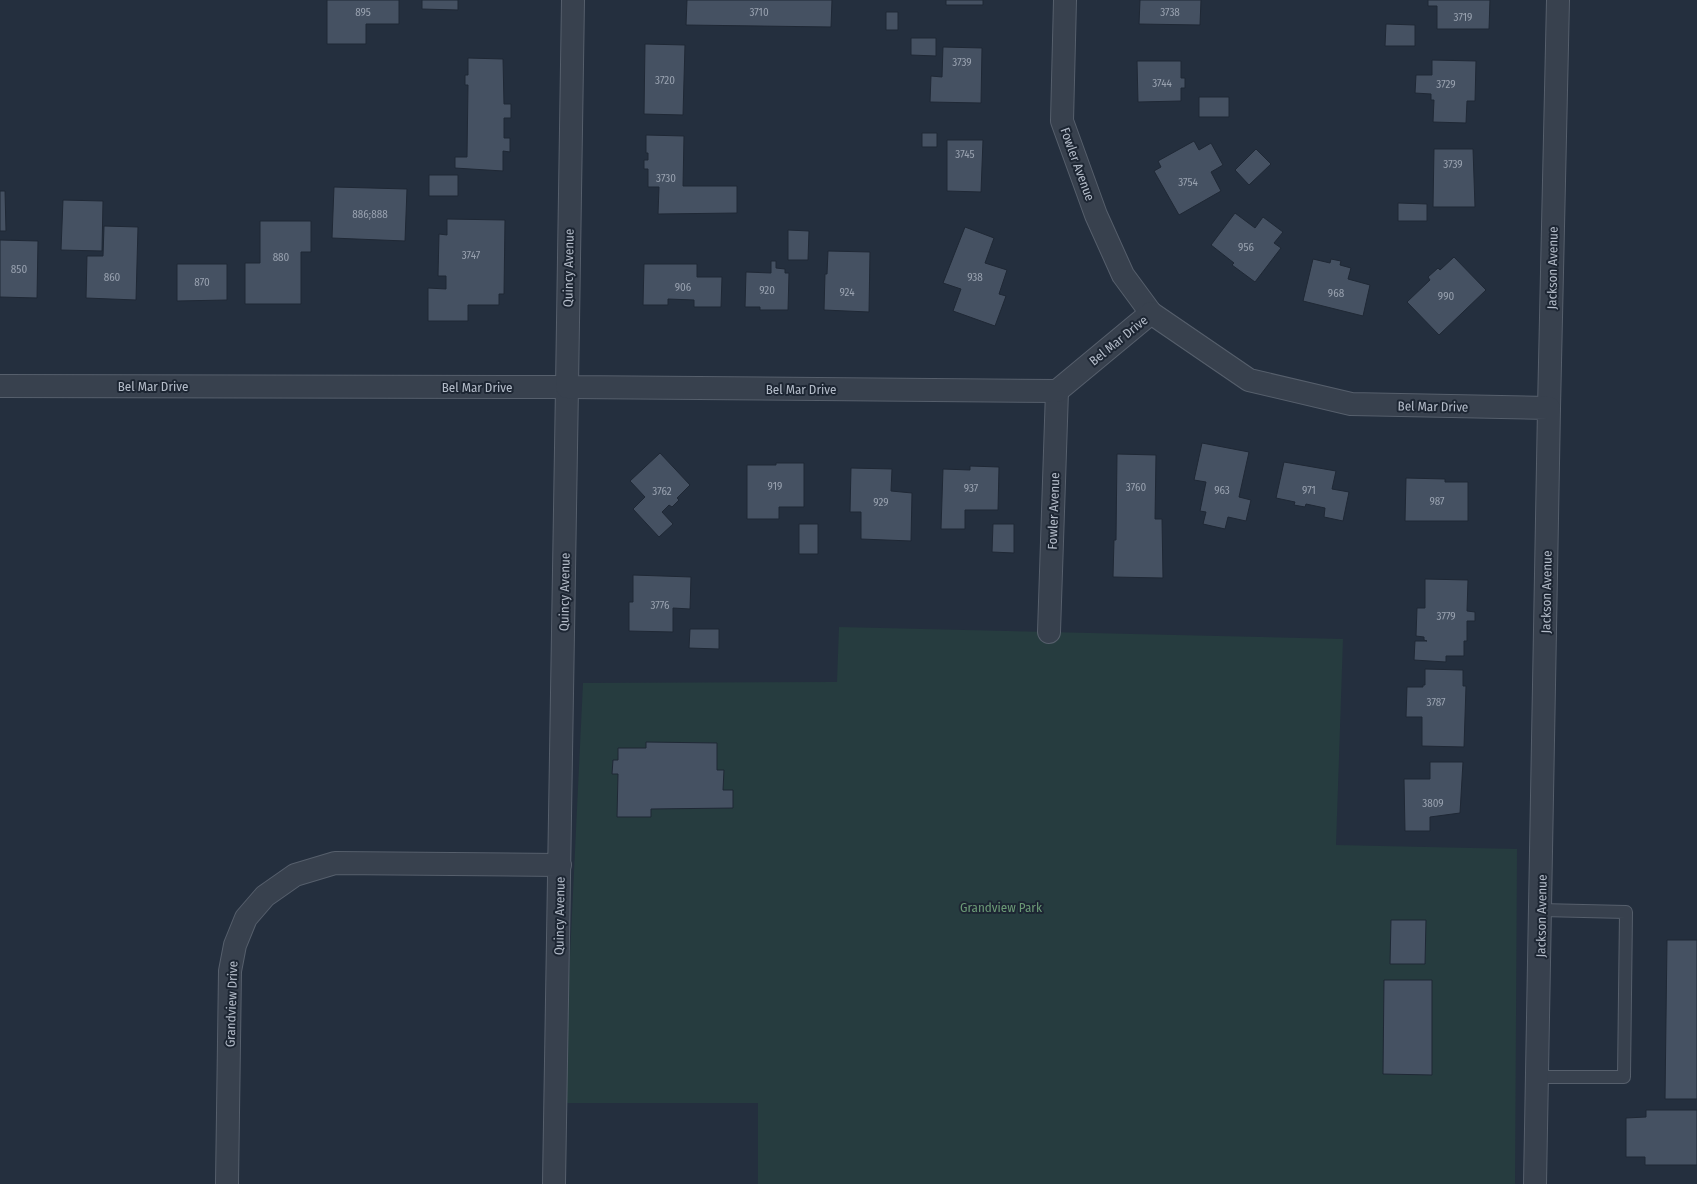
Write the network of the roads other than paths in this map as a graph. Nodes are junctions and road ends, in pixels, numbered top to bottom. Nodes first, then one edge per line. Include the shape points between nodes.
1 (573, 0) edge
2 (1065, 0) edge
3 (1558, 0) edge
4 (1151, 313) junction
5 (0, 386) edge
6 (566, 387) junction
7 (1057, 391) junction
8 (1550, 408) junction
9 (1049, 632) dead end
10 (560, 865) junction
11 (1541, 910) junction
12 (1537, 1078) junction
13 (227, 1184) edge
14 (554, 1184) edge
15 (1535, 1184) edge

1 - 6 street, Quincy Avenue
2 - 4 street, Fowler Avenue via 1062,120 1096,215 1123,275
3 - 8 street, Jackson Avenue
4 - 7 street, Bel Mar Drive
4 - 8 street, Bel Mar Drive via 1249,380 1351,404
5 - 6 street, Bel Mar Drive
6 - 7 street, Bel Mar Drive
6 - 10 street, Quincy Avenue
7 - 9 street, Fowler Avenue
8 - 11 street, Jackson Avenue
10 - 13 street, Grandview Drive via 335,863 295,875 265,896 246,918 235,944 230,972
10 - 14 street, Quincy Avenue
11 - 12 street, Jackson Avenue
11 - 12 lane via 1626,912 1624,1078
12 - 15 street, Jackson Avenue

